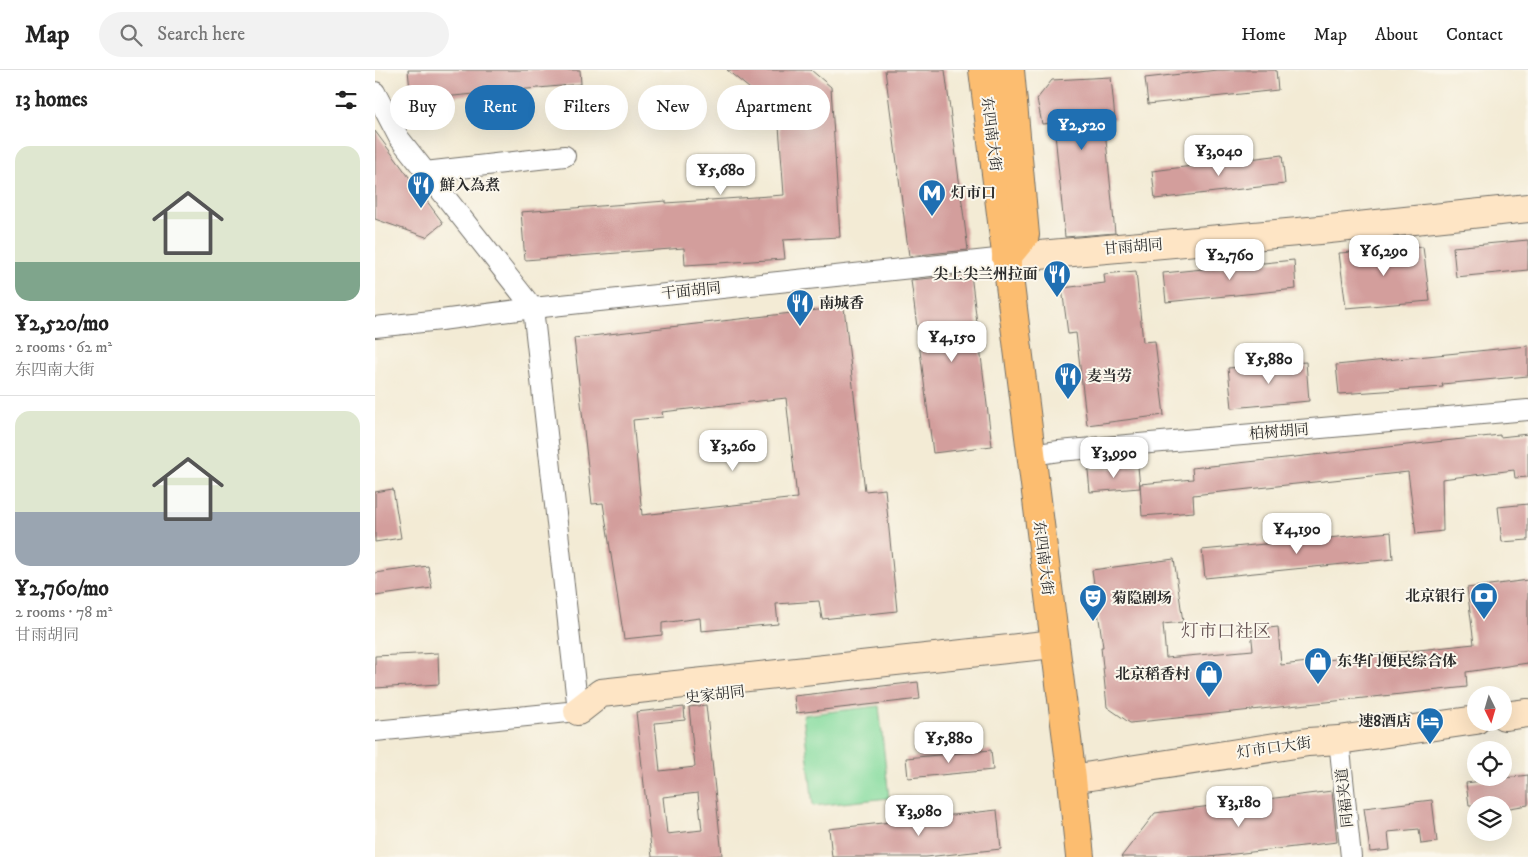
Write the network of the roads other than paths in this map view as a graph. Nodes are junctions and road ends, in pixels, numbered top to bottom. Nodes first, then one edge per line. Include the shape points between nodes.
1 (983, 70) edge
2 (1010, 70) edge
3 (375, 92) edge
4 (565, 156) dead end
5 (425, 172) junction
6 (1528, 208) edge
7 (1006, 258) junction
8 (533, 308) junction
9 (375, 327) edge
10 (1528, 410) edge
11 (1031, 455) junction
12 (1055, 650) junction
13 (579, 711) junction
14 (1528, 713) edge
15 (1513, 715) edge
16 (1467, 721) edge
17 (375, 731) edge
18 (1339, 740) junction
19 (1072, 779) junction
20 (1079, 857) edge
21 (1351, 857) edge

1 - 7 main road, 东四南大街
2 - 7 main road, 东四南大街 via 1025,235
3 - 5 street via 399,138
4 - 5 street
5 - 8 street
6 - 7 street, 甘雨胡同
7 - 8 street, 干面胡同
7 - 11 main road, 东四南大街
8 - 9 street, 干面胡同
8 - 13 street
10 - 11 street, 柏树胡同
11 - 12 main road, 东四南大街
12 - 13 street via 601,692
12 - 19 main road, 东四南大街
13 - 17 street
14 - 15 street
16 - 18 street, 灯市口大街
18 - 19 street, 灯市口大街 via 1308,742
18 - 21 street, 同福夹道
19 - 20 main road, 东四南大街

